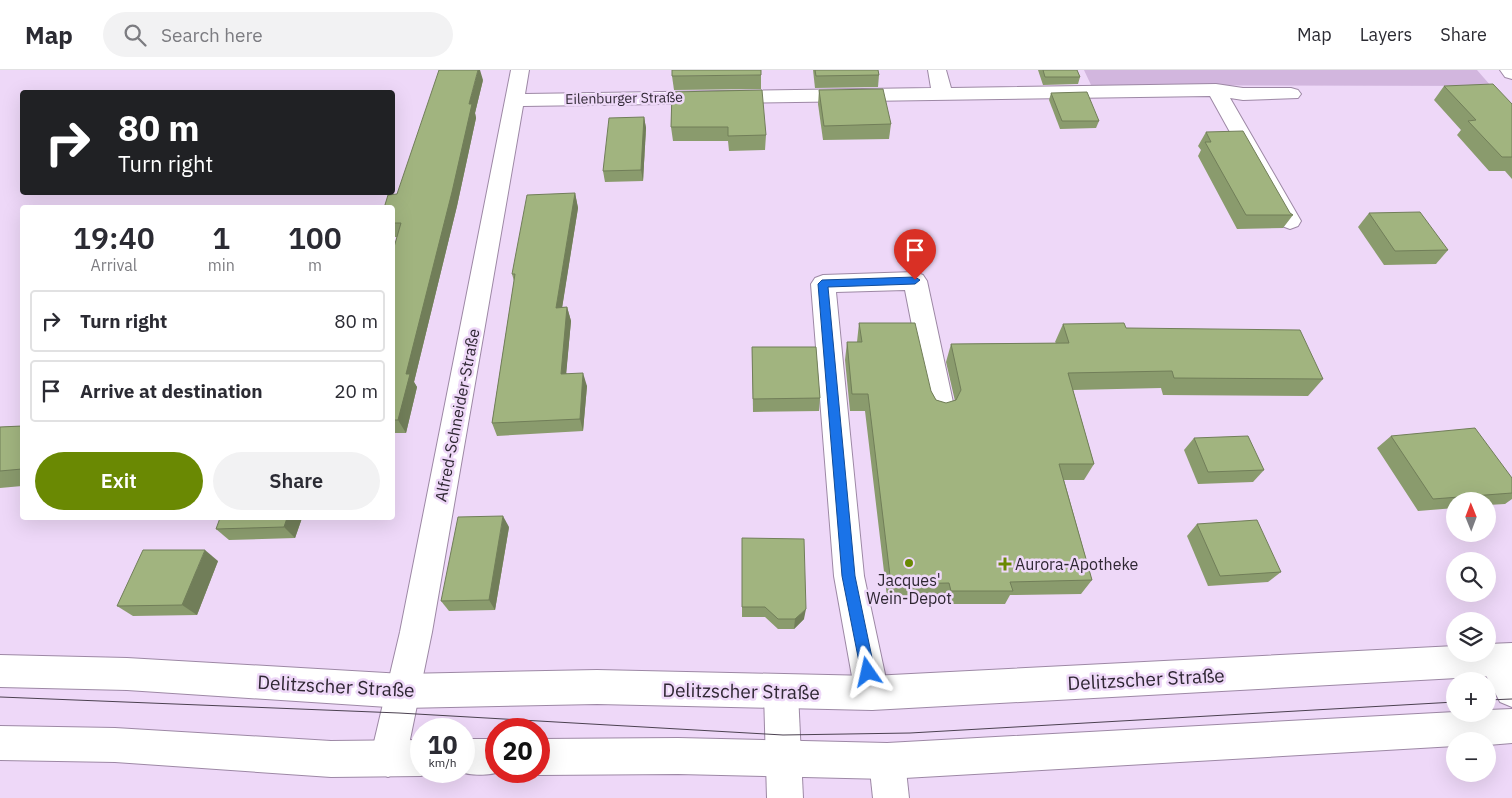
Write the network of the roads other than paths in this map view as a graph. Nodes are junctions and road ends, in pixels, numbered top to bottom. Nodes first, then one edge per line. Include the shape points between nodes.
1 (520, 70) edge
2 (937, 70) edge
3 (1509, 70) edge
4 (1512, 73) edge
5 (1216, 90) junction
6 (942, 92) junction
7 (1291, 94) dead end
8 (516, 100) junction
9 (1290, 222) edge
10 (941, 407) edge
11 (1503, 659) edge
12 (0, 671) edge
13 (1512, 690) edge
14 (403, 691) junction
15 (781, 693) junction
16 (872, 693) junction
17 (1512, 726) edge
18 (0, 743) edge
19 (550, 757) edge
20 (410, 758) edge
21 (388, 759) junction
22 (783, 760) junction
23 (886, 761) junction
24 (785, 798) edge
25 (891, 798) edge

1 - 8 main road, Alfred-Schneider-Straße
2 - 6 main road
3 - 4 main road
5 - 6 main road, Eilenburger Straße
5 - 7 main road, Eilenburger Straße via 1243,94
5 - 9 main road
6 - 8 main road, Eilenburger Straße
8 - 14 main road, Alfred-Schneider-Straße
10 - 16 main road via 915,280 822,284 849,576
11 - 13 main road
11 - 16 main road, Delitzscher Straße
12 - 14 main road, Delitzscher Straße via 126,674
14 - 15 main road, Delitzscher Straße via 597,687
14 - 21 main road, Alfred-Schneider-Straße
15 - 16 main road, Delitzscher Straße
15 - 22 main road
17 - 23 main road
18 - 21 main road via 115,745 331,759
19 - 22 main road via 678,756
20 - 21 main road
22 - 23 main road
22 - 24 main road
23 - 25 main road

